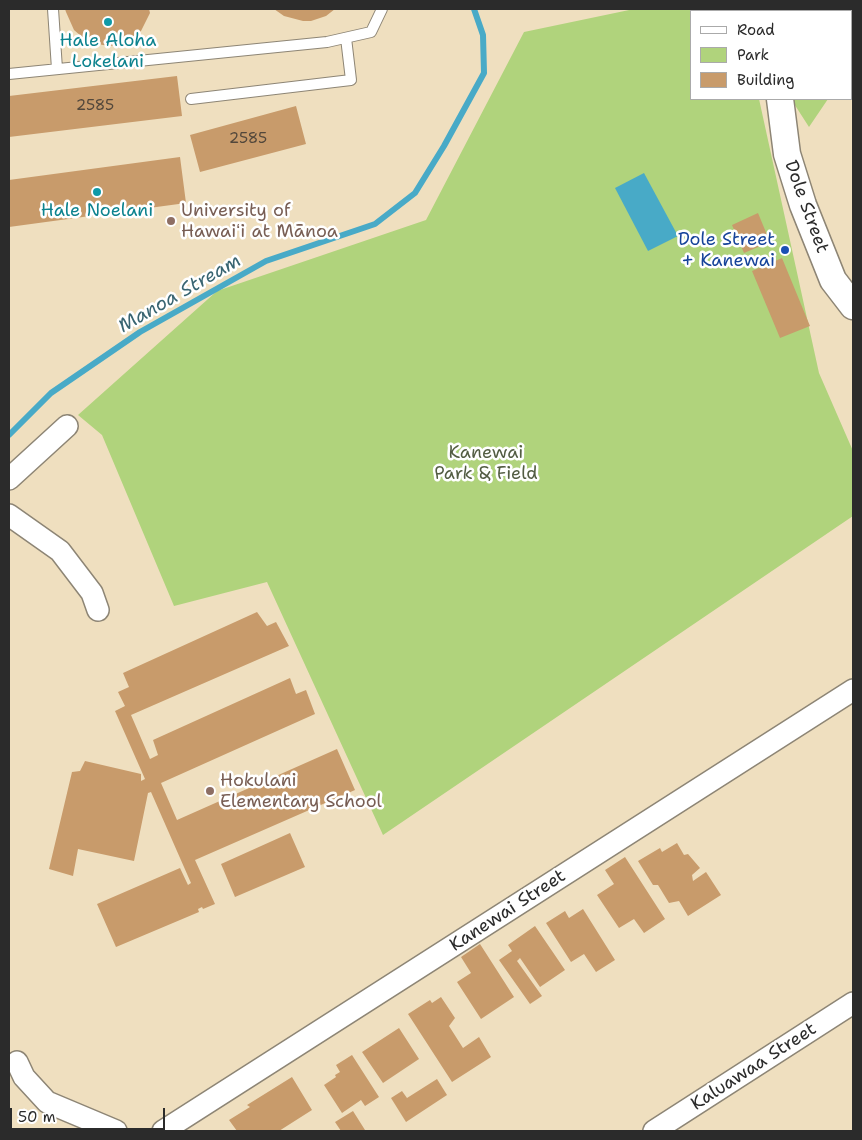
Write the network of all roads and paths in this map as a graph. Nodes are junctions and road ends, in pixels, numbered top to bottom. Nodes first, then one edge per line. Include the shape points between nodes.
1 (53, 9) edge
2 (382, 9) edge
3 (346, 38) junction
4 (58, 69) junction
5 (9, 74) edge
6 (191, 99) dead end
7 (780, 100) edge
8 (853, 306) edge
9 (67, 426) dead end
10 (9, 479) edge
11 (9, 515) edge
12 (98, 610) dead end
13 (853, 690) edge
14 (853, 1004) edge
15 (17, 1062) dead end
16 (116, 1131) edge
17 (163, 1131) edge
18 (654, 1131) edge

1 - 4 lane
2 - 3 lane via 371,32
3 - 4 lane
3 - 6 lane via 350,80
4 - 5 lane
7 - 8 street, Dole Street via 786,154 803,205 833,280
9 - 10 street
11 - 12 street via 60,551 92,593
13 - 17 street, Kanewai Street
14 - 18 street, Kaluawaa Street
15 - 16 street via 24,1077 47,1102

